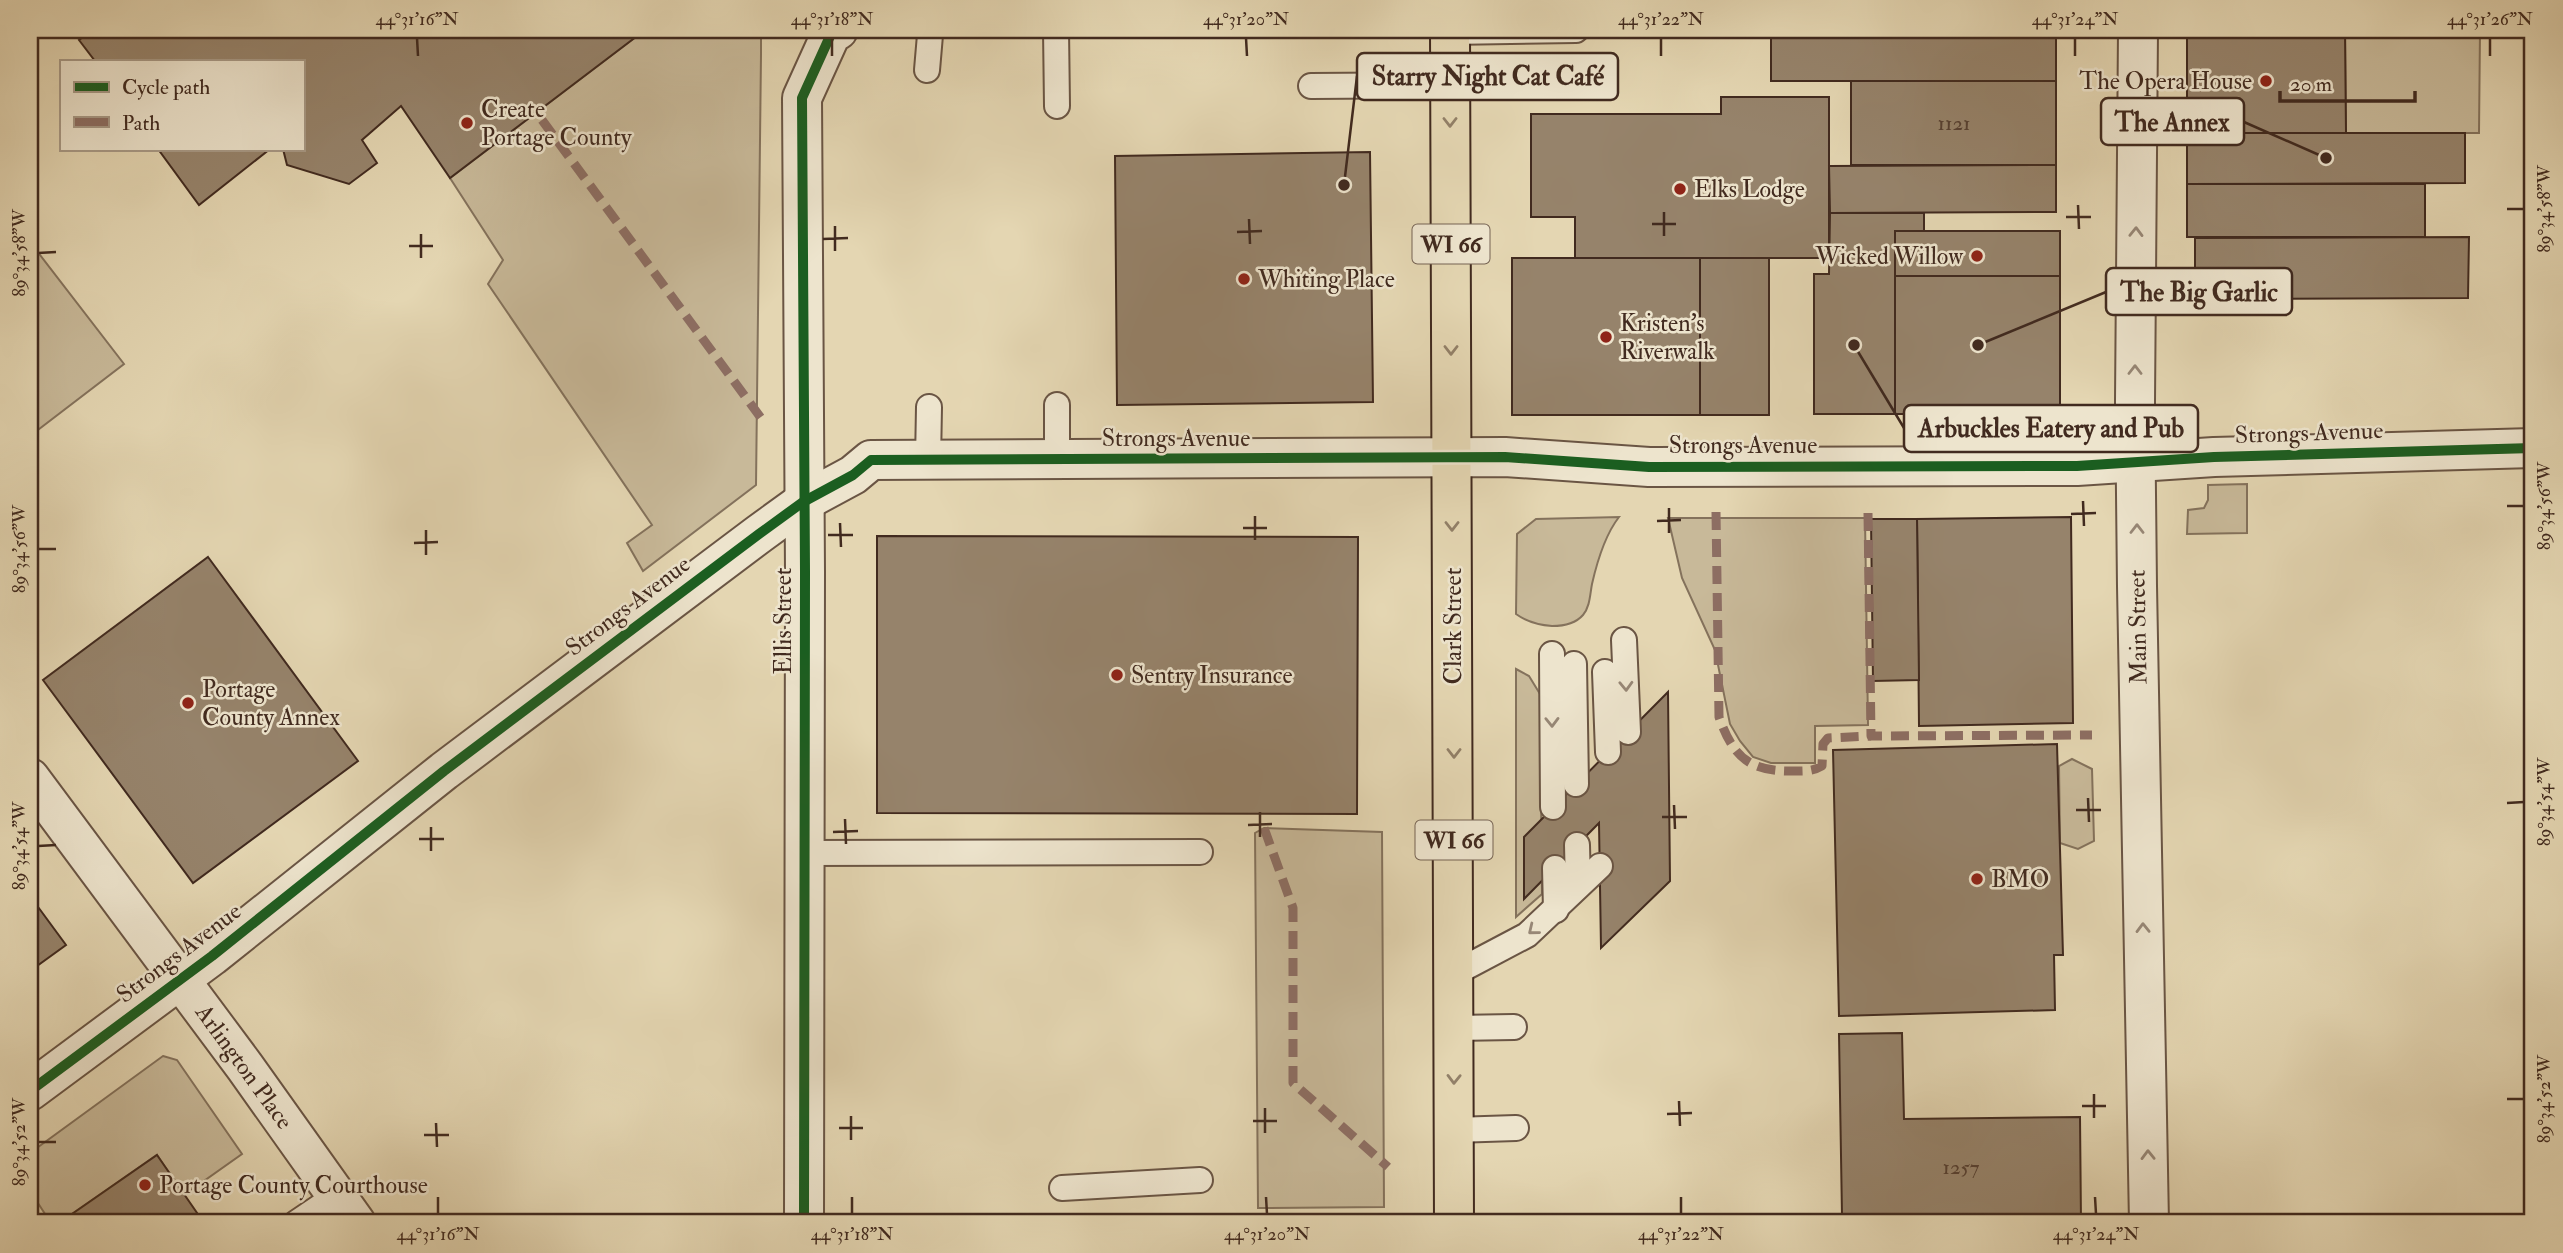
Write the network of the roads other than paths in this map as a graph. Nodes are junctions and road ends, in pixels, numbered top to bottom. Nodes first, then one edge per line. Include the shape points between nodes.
1 (838, 30) edge
2 (926, 30) edge
3 (1056, 30) edge
4 (1576, 30) edge
5 (2138, 30) edge
6 (1450, 31) edge
7 (927, 71) dead end
8 (1450, 85) junction
9 (1311, 86) dead end
10 (1057, 106) dead end
11 (1057, 405) dead end
12 (929, 407) dead end
13 (2533, 448) edge
14 (1452, 457) junction
15 (1057, 460) junction
16 (928, 461) junction
17 (2136, 462) junction
18 (803, 502) junction
19 (1624, 640) dead end
20 (1552, 654) dead end
21 (1574, 664) dead end
22 (1605, 672) dead end
23 (1628, 732) dead end
24 (1608, 752) dead end
25 (30, 778) edge
26 (1576, 784) dead end
27 (1553, 807) dead end
28 (1577, 845) dead end
29 (1200, 852) dead end
30 (804, 853) junction
31 (1600, 866) dead end
32 (1555, 868) dead end
33 (1578, 885) junction
34 (1556, 910) junction
35 (1455, 973) junction
36 (180, 980) junction
37 (1514, 1027) dead end
38 (1455, 1028) junction
39 (30, 1091) edge
40 (1516, 1128) dead end
41 (1454, 1130) junction
42 (1200, 1180) dead end
43 (1062, 1188) dead end
44 (346, 1210) edge
45 (296, 1223) edge
46 (804, 1223) edge
47 (1454, 1223) edge
48 (2149, 1223) edge

1 - 18 street, Ellis Street via 831,34 802,98
2 - 7 lane via 930,35
3 - 10 lane
4 - 6 lane
17 -> 5 street, Main Street
6 - 8 main road, Clark Street / WI 66
8 - 9 lane
8 -> 14 main road, Clark Street / WI 66
11 - 15 lane
12 - 16 lane
13 - 17 street, Strongs Avenue
14 - 15 street, Strongs Avenue
14 - 17 street, Strongs Avenue via 1649,467
14 -> 35 main road, Clark Street / WI 66
15 - 16 street, Strongs Avenue
16 - 18 street, Strongs Avenue via 872,460
48 -> 17 street, Main Street
18 - 30 street, Ellis Street
18 - 36 street, Strongs Avenue via 444,771
19 -> 23 lane
20 -> 27 lane
21 - 26 lane
22 - 24 lane
25 - 36 street, Arlington Place
28 - 33 lane
29 - 30 lane
30 - 46 street, Ellis Street
31 - 33 lane
32 - 34 lane
33 - 34 lane
34 -> 35 lane via 1527,935
35 - 38 main road, Clark Street / WI 66
36 - 39 street, Strongs Avenue
36 - 44 street, Arlington Place
37 - 38 lane
38 -> 41 main road, Clark Street / WI 66
40 - 41 lane
41 - 47 main road, Clark Street / WI 66
42 - 43 lane
44 - 45 lane

